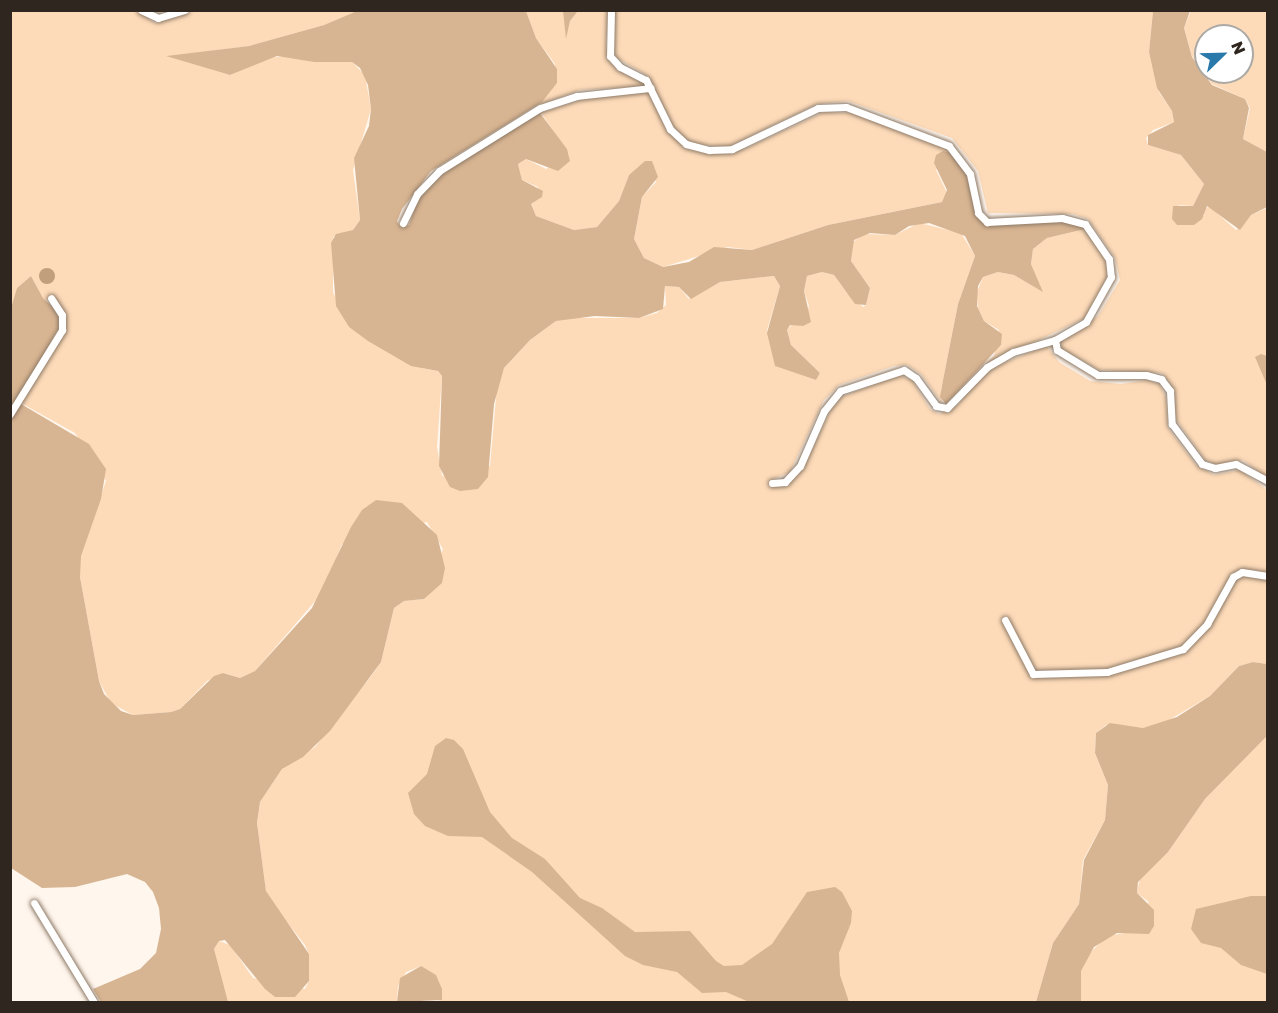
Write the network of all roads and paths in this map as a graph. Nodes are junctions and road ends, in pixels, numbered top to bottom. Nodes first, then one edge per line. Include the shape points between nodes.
1 (141, 10) edge
2 (185, 10) edge
3 (611, 10) edge
4 (651, 88) junction
5 (403, 223) dead end
6 (51, 298) dead end
7 (1055, 340) junction
8 (10, 414) edge
9 (1268, 482) edge
10 (772, 483) dead end
11 (1268, 576) edge
12 (1005, 620) dead end
13 (34, 903) dead end
14 (94, 1002) edge

1 - 2 street via 158,18
3 - 4 street via 610,56 620,67 641,74
4 - 5 street via 577,96 540,108 439,171 417,194
4 - 7 street via 670,129 686,144 732,149 818,108 846,107 949,146 970,174 978,213 987,222 1062,218 1085,224 1110,262 1111,280 1086,322
6 - 8 street via 62,315 62,330
7 - 9 street via 1060,353 1092,373 1112,378 1152,375 1166,382 1172,424 1198,459 1215,468 1236,464
7 - 10 street via 1020,350 992,364 947,408 936,406 916,378 904,370 840,391 828,404 800,466 785,482
11 - 12 street via 1242,572 1233,577 1207,624 1183,650 1107,672 1033,674
13 - 14 street

